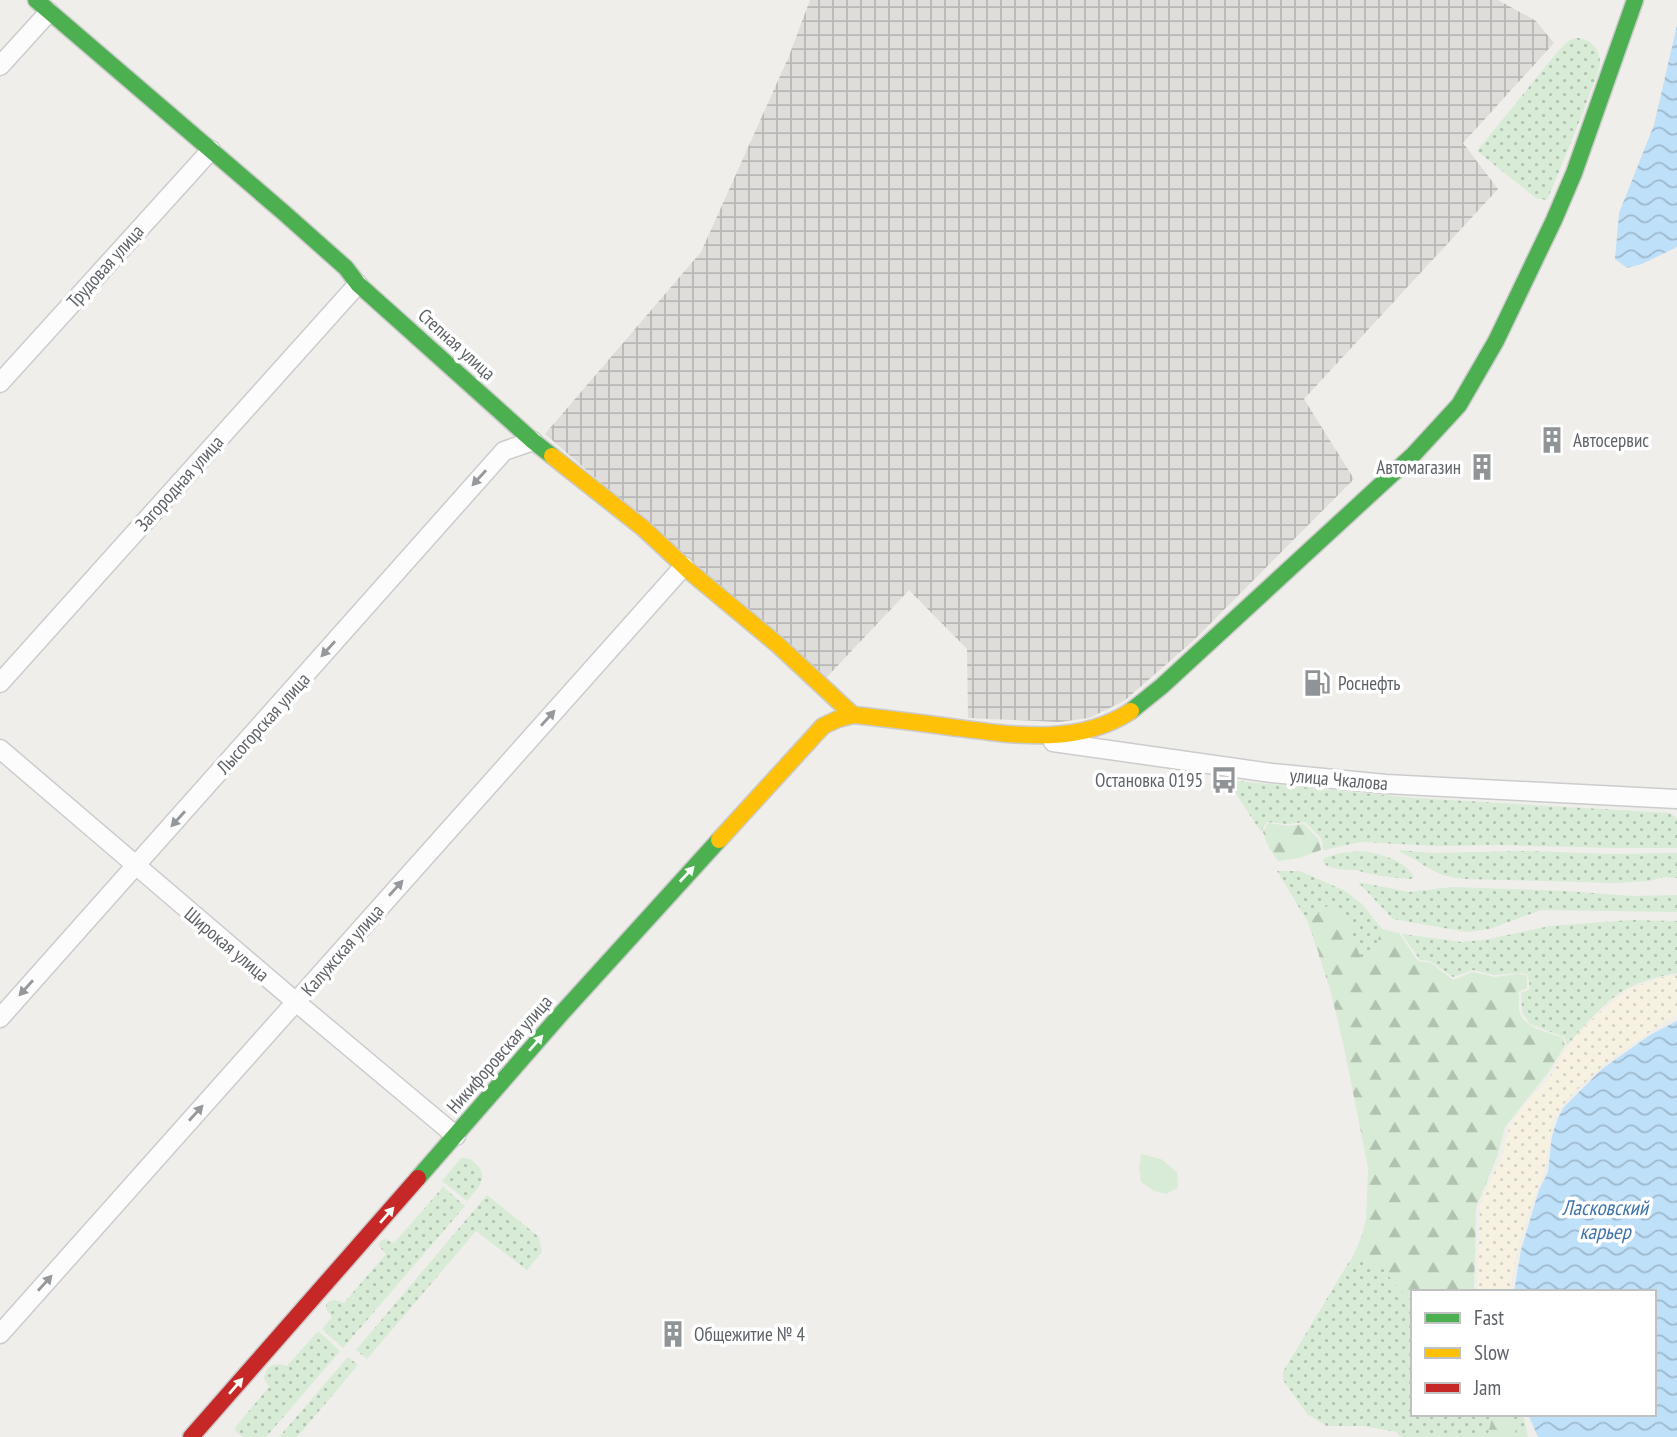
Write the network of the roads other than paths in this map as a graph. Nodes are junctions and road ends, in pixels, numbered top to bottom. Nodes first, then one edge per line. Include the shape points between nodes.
1 (1635, 0) edge
2 (43, 6) edge
3 (0, 66) edge
4 (211, 150) junction
5 (358, 284) junction
6 (0, 383) edge
7 (533, 441) junction
8 (684, 566) junction
9 (0, 683) edge
10 (853, 715) junction
11 (1005, 733) junction
12 (0, 749) edge
13 (1677, 799) edge
14 (135, 866) junction
15 (296, 1002) junction
16 (0, 1018) edge
17 (456, 1136) junction
18 (0, 1334) edge
19 (191, 1437) edge

1 - 11 main road via 1574,173 1496,341 1459,405 1413,455 1143,702 1113,722 1089,730 1051,735
2 - 3 street
2 - 4 main road, Степная улица
4 - 5 main road, Степная улица via 346,268
4 - 6 street, Трудовая улица
5 - 7 main road, Степная улица
5 - 9 street, Загородная улица
7 - 8 main road, Степная улица
7 -> 14 street, Лысогорская улица via 504,450
8 - 10 main road, Степная улица
15 -> 8 street, Калужская улица
10 - 11 main road
17 -> 10 main road, Никифоровская улица via 813,735 822,726
11 - 13 street, улица Чкалова via 1272,773 1386,784
12 - 14 street, Широкая улица
14 - 15 street, Широкая улица
14 -> 16 street, Лысогорская улица
15 - 17 street, Широкая улица
18 -> 15 street, Калужская улица
19 -> 17 main road, Никифоровская улица

